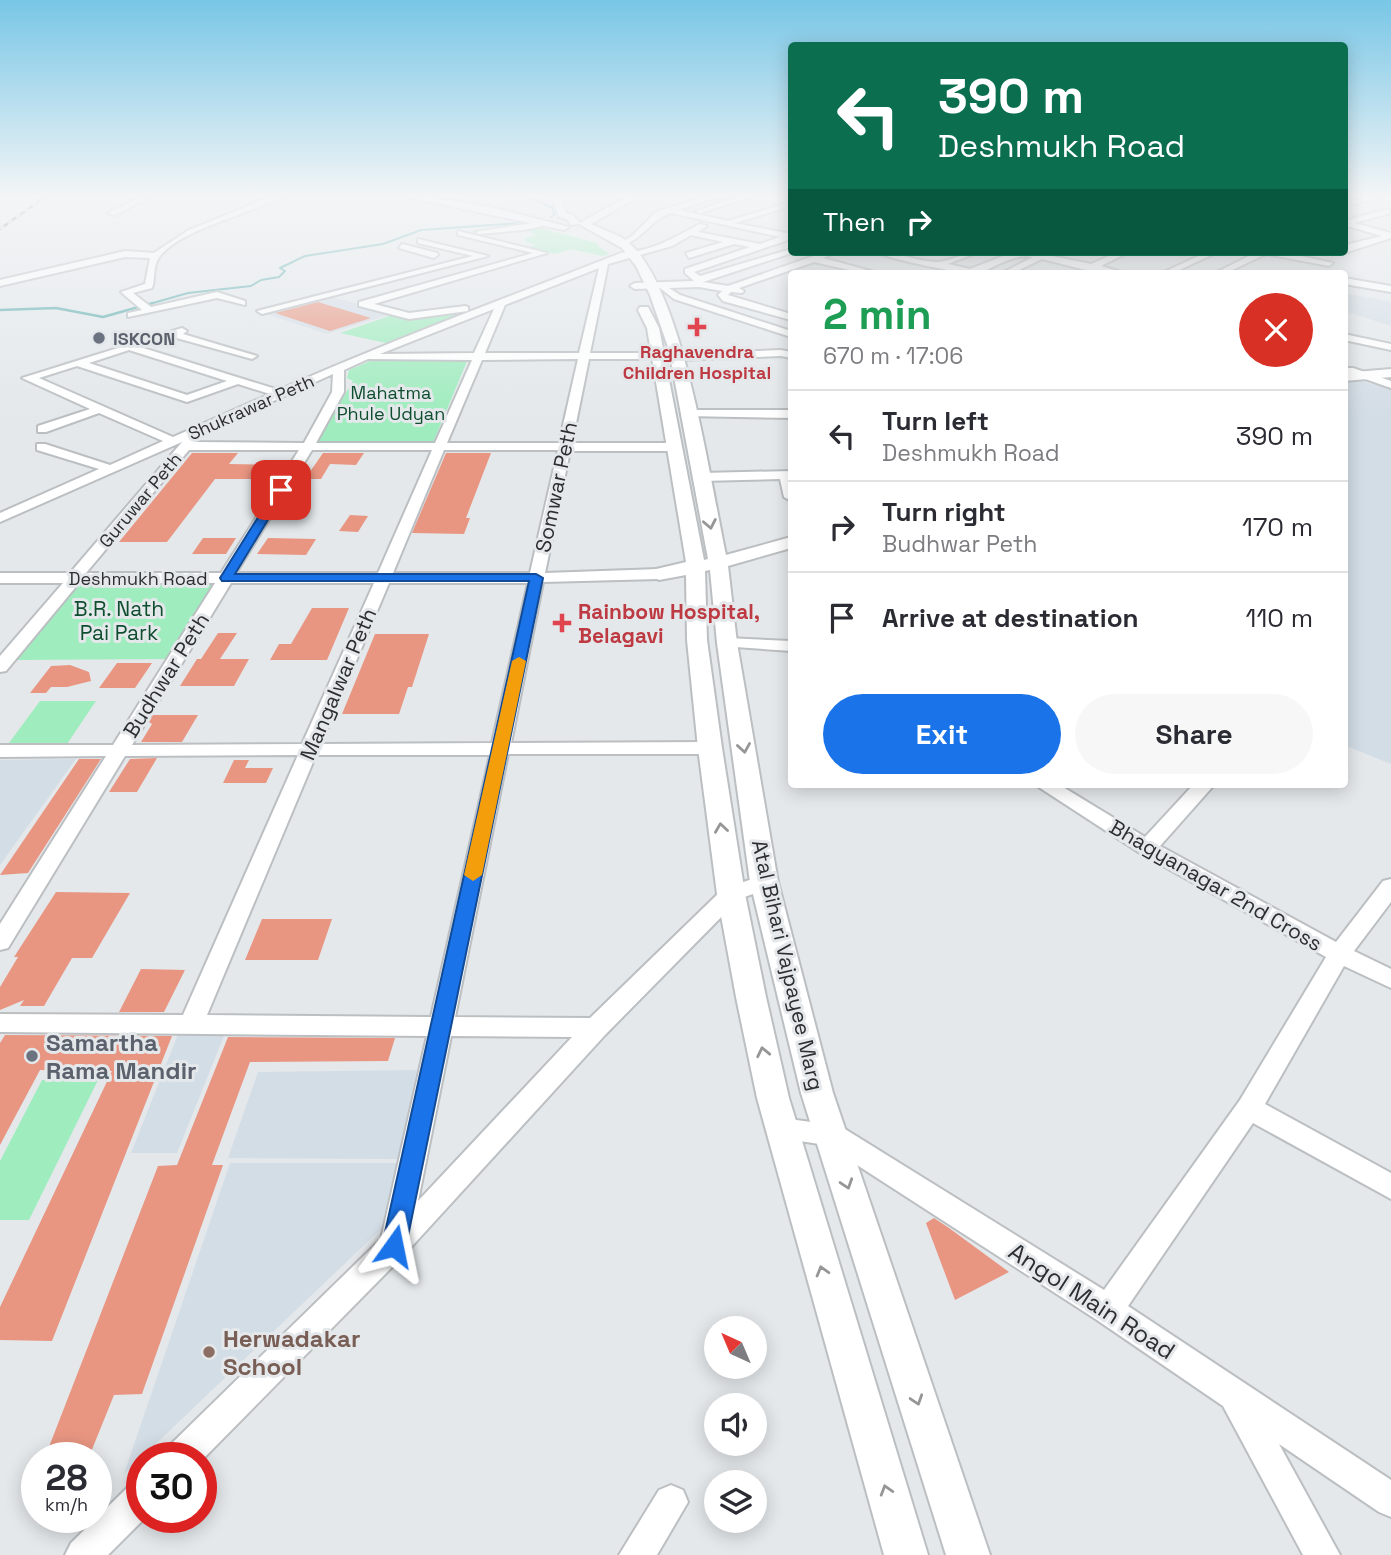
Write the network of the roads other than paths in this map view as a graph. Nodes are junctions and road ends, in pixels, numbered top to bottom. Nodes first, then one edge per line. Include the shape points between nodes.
1 (58, 270) edge
2 (152, 270) edge
3 (432, 270) edge
4 (487, 270) edge
5 (583, 270) edge
6 (615, 270) edge
7 (635, 270) edge
8 (692, 270) edge
9 (737, 270) edge
10 (782, 270) edge
11 (775, 272) junction
12 (788, 275) edge
13 (699, 282) junction
14 (1348, 282) edge
15 (0, 283) edge
16 (649, 285) junction
17 (729, 289) junction
18 (1391, 289) edge
19 (751, 294) dead end
20 (327, 295) junction
21 (242, 303) dead end
22 (362, 304) junction
23 (501, 304) junction
24 (205, 306) dead end
25 (145, 310) junction
26 (262, 311) dead end
27 (788, 316) edge
28 (788, 333) edge
29 (173, 334) junction
30 (1348, 338) edge
31 (129, 347) junction
32 (1391, 347) edge
33 (788, 354) edge
34 (584, 356) junction
35 (668, 356) junction
36 (364, 357) junction
37 (478, 357) junction
38 (78, 363) junction
39 (1391, 366) edge
40 (340, 369) junction
41 (208, 372) junction
42 (1349, 373) edge
43 (1391, 373) edge
44 (237, 381) junction
45 (1391, 385) edge
46 (280, 394) junction
47 (101, 408) junction
48 (689, 414) junction
49 (788, 414) edge
50 (42, 429) dead end
51 (199, 430) joint
52 (180, 443) junction
53 (308, 446) junction
54 (41, 447) dead end
55 (440, 447) junction
56 (564, 447) junction
57 (674, 447) junction
58 (111, 469) junction
59 (788, 475) edge
60 (701, 477) junction
61 (0, 518) edge
62 (788, 543) edge
63 (788, 555) edge
64 (707, 570) junction
65 (659, 574) joint
66 (0, 578) edge
67 (75, 578) junction
68 (226, 578) junction
69 (383, 578) junction
70 (536, 578) junction
71 (727, 643) junction
72 (788, 646) edge
73 (0, 667) edge
74 (141, 696) dead end
75 (115, 747) junction
76 (710, 748) junction
77 (500, 749) junction
78 (309, 750) junction
79 (0, 751) edge
80 (1050, 788) edge
81 (1201, 788) edge
82 (1147, 848) junction
83 (764, 882) junction
84 (1391, 886) edge
85 (731, 894) junction
86 (0, 942) edge
87 (1339, 955) junction
88 (1391, 979) edge
89 (0, 1023) edge
90 (191, 1025) junction
91 (440, 1027) junction
92 (596, 1028) junction
93 (1250, 1108) junction
94 (782, 1129) junction
95 (831, 1134) junction
96 (1391, 1187) edge
97 (394, 1246) junction
98 (1108, 1310) junction
99 (1232, 1392) junction
100 (197, 1442) edge
101 (1391, 1500) edge
102 (671, 1502) dead end
103 (126, 1513) edge
104 (899, 1551) edge
105 (83, 1555) edge
106 (637, 1555) edge
107 (968, 1555) edge
108 (1322, 1555) edge

1 - 15 street
2 - 25 street via 149,286 126,292
3 - 20 street
4 - 22 street
5 - 23 street, Shukrawar Peth
6 - 34 street, Somwar Peth
7 - 16 main road, Atal Bihari Vajpayee Marg
8 - 13 street via 688,271
9 - 13 street
10 - 11 street
11 - 12 street
11 - 17 street
13 - 16 street
13 - 17 street
14 - 18 street
16 - 28 street
16 - 35 main road, Atal Bihari Vajpayee Marg via 665,314
17 - 19 street
17 - 27 street via 723,295 726,299
20 - 22 street
20 - 26 street
21 - 25 street via 217,295
22 - 23 street via 409,316
23 - 36 street, Shukrawar Peth
23 - 37 street, Mangalwar Peth
24 - 25 street
25 - 29 street via 182,331
29 - 31 street
29 - 41 street via 252,356
30 - 32 street
31 - 38 street
31 - 41 street
33 - 35 street
34 - 35 street
34 - 37 street
34 - 56 street, Somwar Peth
35 - 48 main road, Atal Bihari Vajpayee Marg
35 - 57 main road, Atal Bihari Vajpayee Marg
36 - 37 street
36 - 40 street, Shukrawar Peth
37 - 55 street, Mangalwar Peth
38 - 44 street via 187,399
38 - 47 street via 28,378
39 - 42 main road
40 - 46 street, Shukrawar Peth
40 - 53 street, Budhwar Peth via 338,392
41 - 44 street
42 - 43 main road
42 - 45 street
44 - 46 street
46 - 51 street, Shukrawar Peth
47 - 50 street
47 - 52 street
48 - 49 street
48 - 60 main road, Atal Bihari Vajpayee Marg
51 - 52 street, Guruwar Peth
52 - 53 street
52 - 58 street, Shukrawar Peth
52 - 67 street, Guruwar Peth
53 - 55 street
53 - 68 street, Budhwar Peth
54 - 58 street
55 - 56 street
55 - 69 street, Mangalwar Peth
56 - 57 street
56 - 70 street, Somwar Peth
57 - 64 main road, Atal Bihari Vajpayee Marg
58 - 61 street, Shukrawar Peth
59 - 60 street
60 -> 64 main road, Atal Bihari Vajpayee Marg
62 - 64 main road
63 - 64 main road
64 - 65 main road, Deshmukh Road
64 - 71 main road, Atal Bihari Vajpayee Marg
64 - 76 main road, Atal Bihari Vajpayee Marg via 697,640
65 - 70 street, Deshmukh Road
66 - 67 street, Deshmukh Road
67 - 68 street, Deshmukh Road
67 - 73 street, Guruwar Peth
68 - 69 street, Deshmukh Road
68 - 75 street, Budhwar Peth
69 - 70 street, Deshmukh Road
69 - 78 street, Mangalwar Peth
70 - 77 street, Somwar Peth
71 - 72 street
71 -> 83 main road, Atal Bihari Vajpayee Marg
74 - 75 street
75 - 78 street
75 - 79 street
75 - 86 street, Budhwar Peth
76 - 77 street
85 -> 76 main road, Atal Bihari Vajpayee Marg
77 - 78 street
77 - 91 street, Somwar Peth
78 - 90 street, Mangalwar Peth
80 - 82 street, Bhagyanagar 2nd Cross
81 - 82 street
82 - 87 street, Bhagyanagar 2nd Cross
83 - 85 street
83 - 95 main road, Atal Bihari Vajpayee Marg
84 - 87 street
85 - 92 street
94 -> 85 main road, Atal Bihari Vajpayee Marg
87 - 88 street, Bhagyanagar 2nd Cross
87 - 93 street
89 - 90 street
90 - 91 street
91 - 92 street
91 - 97 street, Somwar Peth
92 - 97 street
93 - 96 street
93 - 98 street
94 - 95 street, Angol Main Road
104 -> 94 main road, Atal Bihari Vajpayee Marg
95 - 98 street, Angol Main Road
95 -> 107 main road, Atal Bihari Vajpayee Marg
97 - 100 street
98 - 99 street, Angol Main Road
99 - 101 street, Angol Main Road
99 - 108 street
102 - 106 street
103 - 105 street

